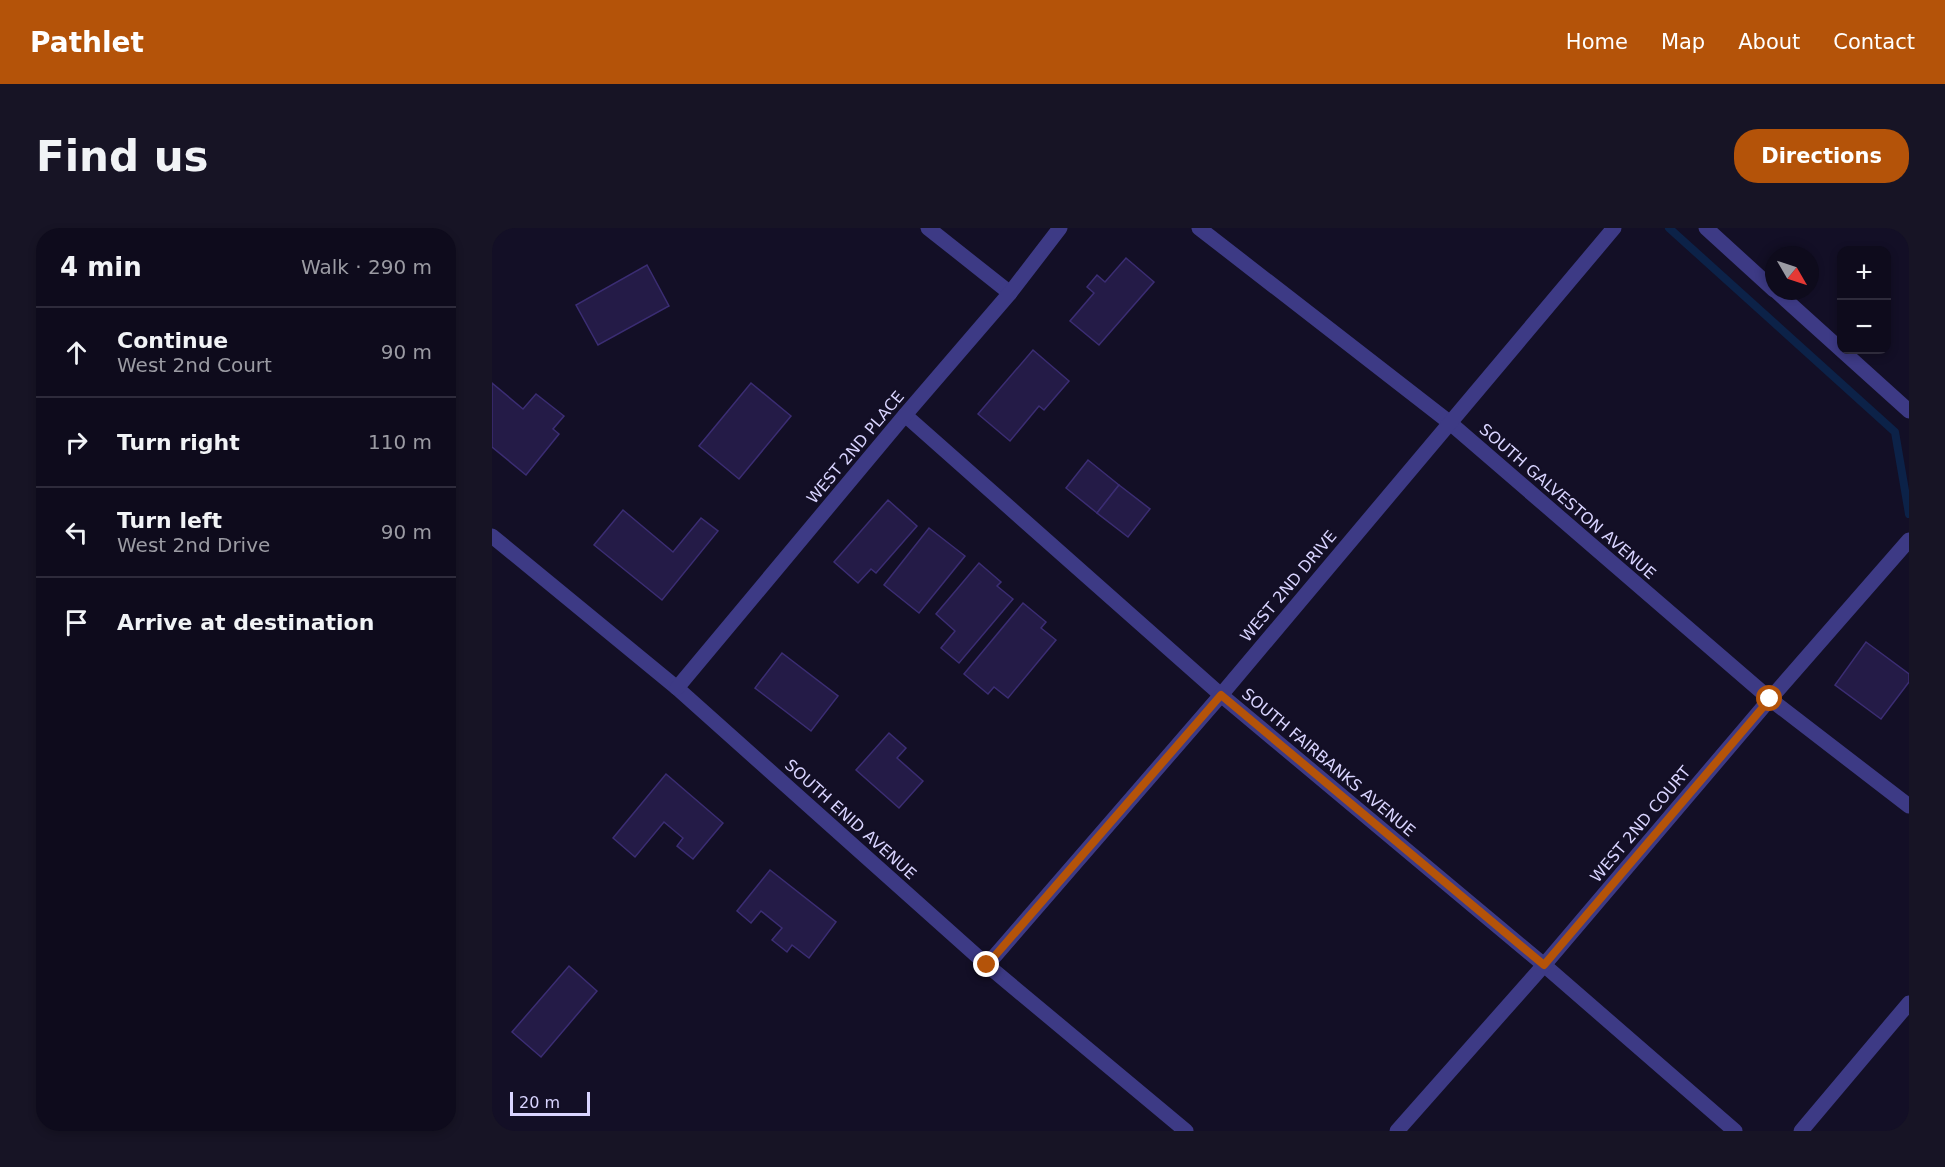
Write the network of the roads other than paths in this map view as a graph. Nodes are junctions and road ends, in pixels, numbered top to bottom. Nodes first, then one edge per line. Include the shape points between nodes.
1 (928, 228) edge
2 (1060, 228) edge
3 (1199, 228) edge
4 (1614, 228) edge
5 (1706, 228) edge
6 (1765, 281) edge
7 (1010, 293) junction
8 (1786, 300) edge
9 (1909, 411) edge
10 (905, 415) junction
11 (1449, 422) junction
12 (492, 536) edge
13 (1909, 540) edge
14 (677, 688) junction
15 (1221, 695) junction
16 (1770, 699) junction
17 (1909, 806) edge
18 (987, 965) junction
19 (1544, 965) junction
20 (1909, 1003) edge
21 (1186, 1131) edge
22 (1397, 1131) edge
23 (1735, 1131) edge
24 (1801, 1131) edge

1 - 7 street
2 - 7 street, WEST 2ND PLACE
3 - 11 street, SOUTH GALVESTON AVENUE
4 - 11 street, WEST 2ND DRIVE
5 - 6 street
7 - 10 street, WEST 2ND PLACE
8 - 9 street
10 - 14 street, WEST 2ND PLACE
10 - 15 street, SOUTH FAIRBANKS AVENUE
11 - 15 street, WEST 2ND DRIVE
11 - 16 street, SOUTH GALVESTON AVENUE
12 - 14 street, SOUTH ENID AVENUE
13 - 16 street, WEST 2ND COURT
14 - 18 street, SOUTH ENID AVENUE
15 - 18 street, WEST 2ND DRIVE
15 - 19 street, SOUTH FAIRBANKS AVENUE
16 - 17 street, SOUTH GALVESTON AVENUE
16 - 19 street, WEST 2ND COURT
18 - 21 street, SOUTH ENID AVENUE
19 - 22 street, WEST 2ND COURT
19 - 23 street, SOUTH FAIRBANKS AVENUE
20 - 24 street

